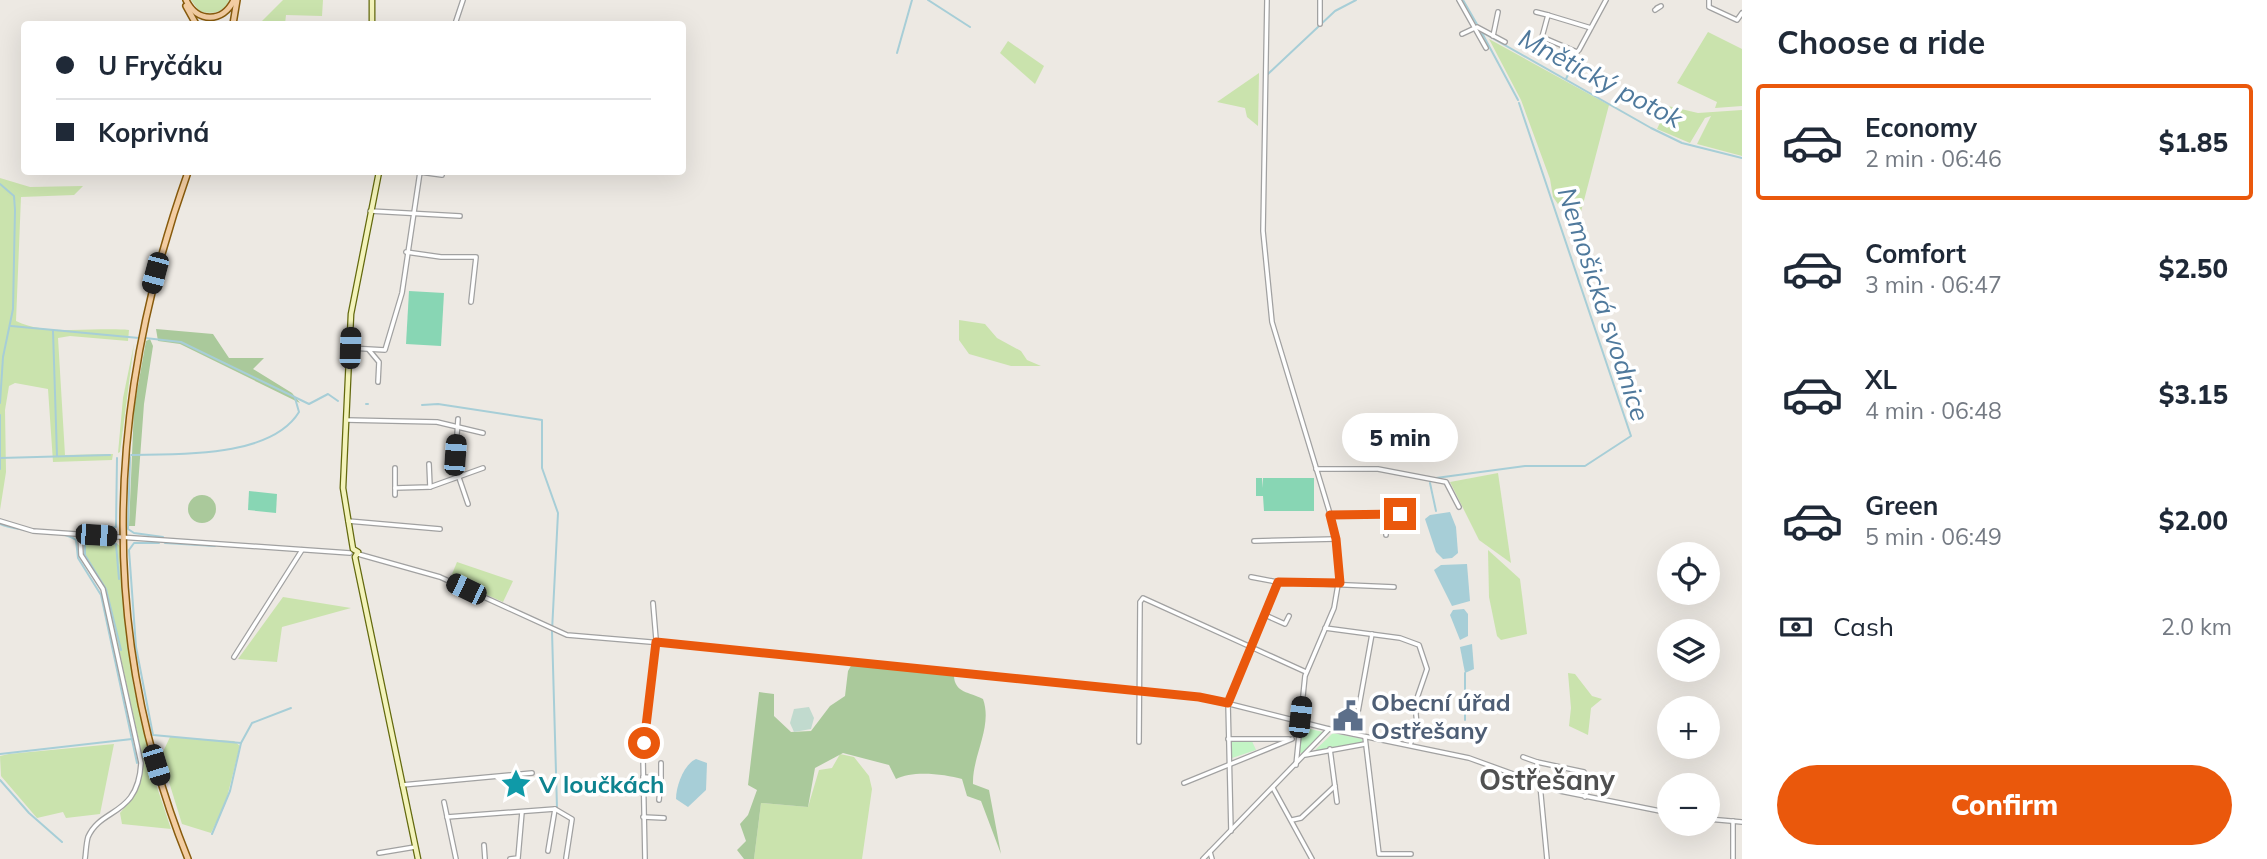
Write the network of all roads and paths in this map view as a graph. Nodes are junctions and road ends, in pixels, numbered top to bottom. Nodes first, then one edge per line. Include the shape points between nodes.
1 (185, 0) edge
2 (237, 0) edge
3 (372, 0) edge
4 (463, 0) edge
5 (1267, 0) edge
6 (1320, 0) edge
7 (1459, 0) edge
8 (1606, 0) edge
9 (1709, 0) edge
10 (1497, 12) dead end
11 (1536, 12) dead end
12 (1742, 13) edge
13 (1548, 15) junction
14 (194, 21) edge
15 (234, 21) edge
16 (372, 21) edge
17 (455, 21) edge
18 (1320, 24) dead end
19 (1475, 28) junction
20 (1591, 28) junction
21 (1462, 34) dead end
22 (1493, 36) junction
23 (1505, 42) dead end
24 (1486, 48) dead end
25 (187, 175) edge
26 (378, 175) edge
27 (419, 175) edge
28 (370, 211) junction
29 (412, 214) junction
30 (460, 216) dead end
31 (406, 252) junction
32 (471, 302) dead end
33 (350, 348) junction
34 (369, 350) junction
35 (378, 382) dead end
36 (458, 419) dead end
37 (346, 420) junction
38 (456, 429) junction
39 (483, 433) dead end
40 (429, 464) dead end
41 (395, 468) dead end
42 (483, 468) dead end
43 (1316, 469) junction
44 (458, 476) junction
45 (1417, 477) junction
46 (1415, 484) dead end
47 (430, 487) junction
48 (395, 488) junction
49 (395, 495) dead end
50 (468, 504) dead end
51 (1459, 507) dead end
52 (1386, 514) junction
53 (1400, 514) dead end
54 (1330, 515) junction
55 (0, 521) edge
56 (348, 521) junction
57 (440, 529) dead end
58 (80, 534) junction
59 (1386, 534) dead end
60 (123, 537) junction
61 (1336, 539) junction
62 (1254, 541) dead end
63 (302, 550) junction
64 (352, 551) junction
65 (357, 556) junction
66 (1251, 577) dead end
67 (1278, 582) junction
68 (1340, 583) junction
69 (1394, 587) dead end
70 (653, 603) dead end
71 (1265, 615) junction
72 (1289, 615) dead end
73 (1325, 628) junction
74 (1372, 634) junction
75 (656, 642) junction
76 (1250, 647) junction
77 (234, 657) dead end
78 (1306, 672) junction
79 (1139, 691) junction
80 (1228, 703) junction
81 (1299, 721) junction
82 (1329, 729) junction
83 (1354, 734) junction
84 (1365, 737) junction
85 (1228, 739) junction
86 (1295, 739) junction
87 (1139, 742) dead end
88 (1365, 744) junction
89 (1410, 745) junction
90 (1330, 749) junction
91 (1305, 755) junction
92 (1523, 757) dead end
93 (661, 762) dead end
94 (1537, 762) junction
95 (1229, 764) junction
96 (1296, 765) junction
97 (532, 773) dead end
98 (643, 777) junction
99 (661, 778) junction
100 (1184, 783) dead end
101 (402, 785) junction
102 (1539, 785) junction
103 (1335, 786) junction
104 (1273, 788) junction
105 (1585, 797) junction
106 (659, 800) dead end
107 (444, 802) dead end
108 (1337, 802) dead end
109 (555, 809) junction
110 (1657, 811) edge
111 (522, 812) junction
112 (447, 817) junction
113 (643, 817) junction
114 (664, 818) dead end
115 (1292, 820) junction
116 (1720, 820) edge
117 (1733, 821) junction
118 (1742, 822) edge
119 (1231, 831) junction
120 (484, 845) dead end
121 (415, 847) junction
122 (548, 851) dead end
123 (1210, 852) junction
124 (379, 853) dead end
125 (1411, 854) dead end
126 (566, 858) edge
127 (85, 859) edge
128 (188, 859) edge
129 (418, 859) edge
130 (456, 859) edge
131 (485, 859) edge
132 (510, 859) edge
133 (645, 859) edge
134 (1203, 859) edge
135 (1212, 859) edge
136 (1312, 859) edge
137 (1547, 859) edge
138 (1733, 859) edge

1 - 2 main road via 197,15 212,18
1 - 14 main road
2 - 15 main road
3 - 16 main road
4 - 17 street
5 - 43 street via 1263,231 1271,315
6 - 18 street
7 - 19 street
8 - 20 street
9 - 12 street via 1710,7 1731,20
10 - 22 street
11 - 13 street
13 - 20 street
13 - 20 street via 1542,38 1574,51
19 - 21 street
19 - 22 street
19 - 24 street
22 - 23 street
25 - 60 main road via 161,252 138,344 124,454
26 - 28 main road
27 - 29 street
28 - 29 street
28 - 33 main road via 353,297
29 - 30 street
29 - 31 street
31 - 32 street via 476,257
31 - 34 street via 402,293 385,350
33 - 34 street
33 - 37 main road
34 - 35 street via 379,362
36 - 38 street
37 - 38 street via 437,422
37 - 56 main road via 343,488
38 - 39 street
38 - 44 street
40 - 47 street
41 - 48 street
42 - 44 street
43 - 45 street via 1378,469
43 - 54 street
44 - 47 street
44 - 50 street
45 - 46 street
45 - 51 street via 1446,482
47 - 48 street
48 - 49 street
52 - 53 street
52 - 54 street
52 - 59 street
54 - 61 street
55 - 58 street via 21,529
56 - 57 street
56 - 64 main road
58 - 60 street
58 - 127 street via 81,555 105,596 141,763 132,795 91,833
60 - 63 street
60 - 128 main road via 137,683 156,765
61 - 62 street
61 - 68 street
63 - 64 street
63 - 77 street
64 - 65 main road
65 - 75 street via 440,577 552,631
65 - 101 main road
66 - 67 street
67 - 68 street
67 - 71 street
68 - 69 street
68 - 73 street
70 - 75 street
71 - 72 street via 1285,624
71 - 76 street
73 - 74 street
73 - 78 street
74 - 83 street
74 - 89 street via 1417,643 1426,665
75 - 79 street
75 - 98 street
76 - 78 street
76 - 79 street via 1143,598
76 - 80 street
78 - 81 street
79 - 80 street
79 - 87 street
80 - 81 street
80 - 85 street
81 - 82 street
81 - 86 street
82 - 83 street
82 - 91 street
83 - 84 street
84 - 88 street
84 - 89 street
85 - 86 street
85 - 95 street
86 - 95 street
86 - 96 street
88 - 90 street
88 - 125 street via 1379,854
89 - 102 street via 1469,758
90 - 91 street
90 - 103 street
91 - 96 street
92 - 94 street
93 - 99 street
94 - 102 street
94 - 105 street via 1584,772 1590,782
95 - 100 street
95 - 119 street
96 - 104 street
97 - 101 street
98 - 99 street
98 - 113 street
99 - 106 street
101 - 121 main road
102 - 105 street
102 - 137 street
103 - 108 street
103 - 115 street via 1301,818
104 - 115 street
104 - 119 street
105 - 110 street
107 - 112 street
109 - 111 street
109 - 122 street
109 - 126 street via 572,819
111 - 112 street
111 - 132 street via 518,859
112 - 130 street
113 - 114 street
113 - 133 street
115 - 136 street
116 - 117 street
117 - 118 street
117 - 138 street
119 - 123 street
120 - 131 street
121 - 124 street
121 - 129 main road
123 - 134 street
123 - 135 street

